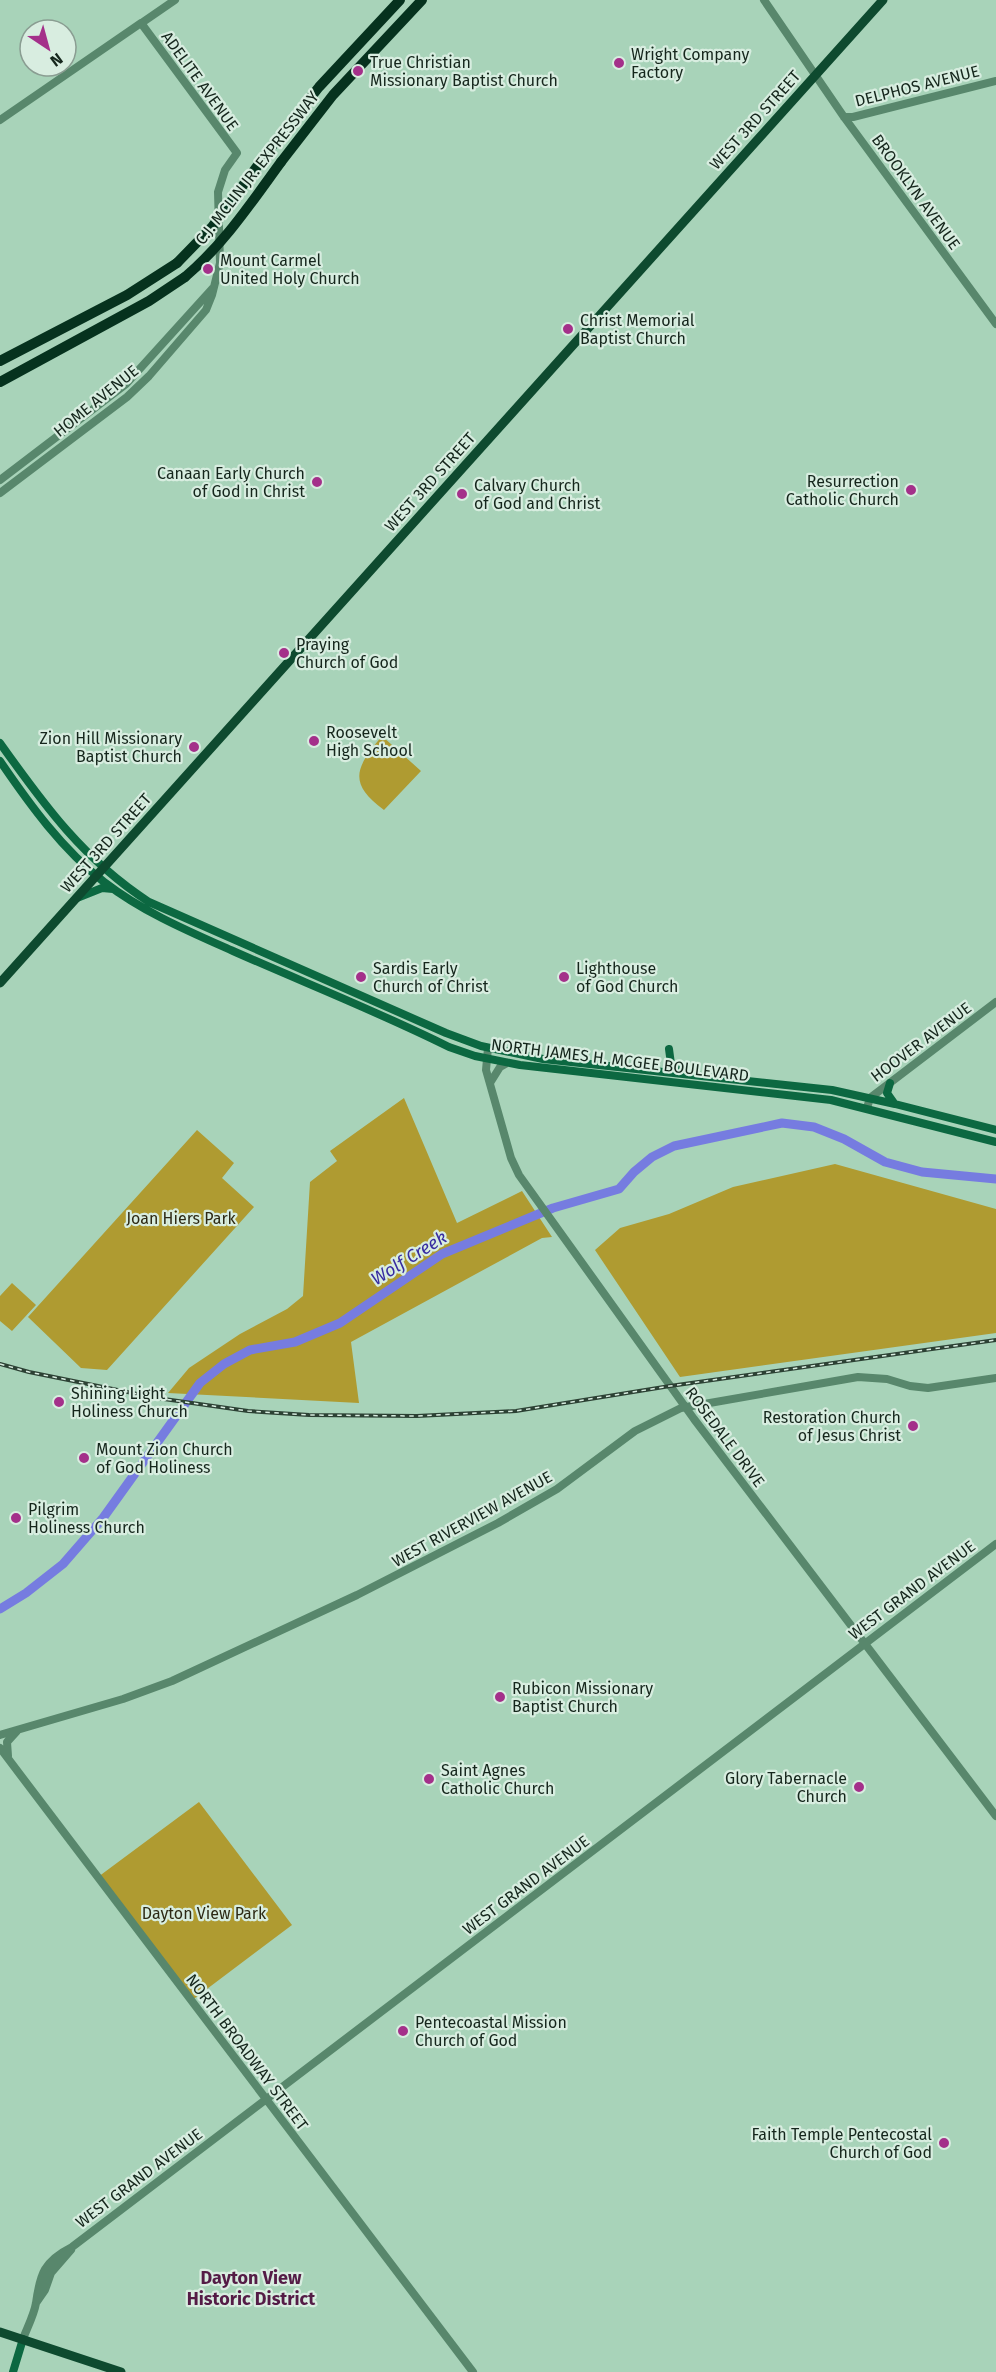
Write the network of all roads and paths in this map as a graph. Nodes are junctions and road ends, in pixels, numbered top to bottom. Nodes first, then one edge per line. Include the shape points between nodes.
1 (175, 0) edge
2 (400, 0) edge
3 (422, 0) edge
4 (764, 0) edge
5 (883, 0) edge
6 (142, 23) junction
7 (816, 74) junction
8 (996, 81) edge
9 (844, 117) junction
10 (0, 120) edge
11 (237, 153) joint
12 (214, 287) junction
13 (996, 324) edge
14 (2, 360) edge
15 (2, 381) edge
16 (0, 480) edge
17 (0, 494) edge
18 (0, 743) edge
19 (0, 761) edge
20 (104, 868) junction
21 (97, 876) junction
22 (116, 890) junction
23 (77, 898) junction
24 (0, 983) edge
25 (996, 1002) edge
26 (488, 1048) junction
27 (669, 1049) dead end
28 (487, 1059) junction
29 (507, 1063) junction
30 (682, 1072) junction
31 (890, 1083) junction
32 (490, 1085) junction
33 (870, 1098) junction
34 (895, 1104) junction
35 (867, 1108) junction
36 (996, 1131) edge
37 (996, 1142) edge
38 (996, 1378) edge
39 (685, 1407) junction
40 (996, 1544) edge
41 (866, 1644) junction
42 (21, 1728) junction
43 (0, 1735) edge
44 (0, 1748) edge
45 (9, 1761) junction
46 (996, 1816) edge
47 (267, 2100) junction
48 (0, 2332) edge
49 (23, 2339) junction
50 (13, 2372) edge
51 (121, 2372) edge
52 (473, 2372) edge

1 - 6 street
2 - 14 highway, C.J. MCLIN JR. EXPRESSWAY, bridge via 319,87 212,228 177,263 127,295
3 - 15 highway, C.J. MCLIN JR. EXPRESSWAY, bridge via 333,95 228,233 185,277 149,301
4 - 7 street, BROOKLYN AVENUE
5 - 7 main road, WEST 3RD STREET
6 - 10 street
6 - 11 street, ADELITE AVENUE
7 - 9 street, BROOKLYN AVENUE
7 - 20 main road, WEST 3RD STREET
8 - 9 street, DELPHOS AVENUE
9 - 13 street, BROOKLYN AVENUE
11 - 12 street, HOME AVENUE via 225,170 218,192 220,263
12 - 16 street, HOME AVENUE via 126,384
12 - 17 street, HOME AVENUE via 206,310 143,383
18 - 20 main road, NORTH JAMES H. MCGEE BOULEVARD via 59,824
19 - 21 main road, NORTH JAMES H. MCGEE BOULEVARD via 45,824
20 - 21 main road, WEST 3RD STREET
20 - 26 main road, NORTH JAMES H. MCGEE BOULEVARD via 149,902
21 - 22 main road, NORTH JAMES H. MCGEE BOULEVARD
21 - 23 main road, WEST 3RD STREET
22 - 23 main road via 102,888
22 - 28 main road, NORTH JAMES H. MCGEE BOULEVARD via 186,930 449,1047
23 - 24 main road, WEST 3RD STREET
25 - 31 street, HOOVER AVENUE
26 - 28 street, ROSEDALE DRIVE
26 - 30 main road, NORTH JAMES H. MCGEE BOULEVARD via 543,1059
27 - 30 main road via 671,1064
28 - 29 main road, NORTH JAMES H. MCGEE BOULEVARD
28 - 32 street, ROSEDALE DRIVE
29 - 32 street via 493,1076
29 - 35 main road, NORTH JAMES H. MCGEE BOULEVARD via 805,1096
30 - 33 main road, NORTH JAMES H. MCGEE BOULEVARD
31 - 33 street, HOOVER AVENUE
31 - 34 main road via 887,1093
32 - 39 street, ROSEDALE DRIVE via 511,1158 528,1189
33 - 34 main road, NORTH JAMES H. MCGEE BOULEVARD
33 - 35 street, HOOVER AVENUE
34 - 36 main road, NORTH JAMES H. MCGEE BOULEVARD
35 - 37 main road, NORTH JAMES H. MCGEE BOULEVARD
38 - 39 street, WEST RIVERVIEW AVENUE via 928,1388 858,1377
39 - 41 street, ROSEDALE DRIVE
39 - 42 street, WEST RIVERVIEW AVENUE via 635,1431 557,1489 498,1523 357,1595 172,1681
40 - 41 street, WEST GRAND AVENUE
41 - 46 street, ROSEDALE DRIVE
41 - 47 street, WEST GRAND AVENUE
42 - 43 street, WEST RIVERVIEW AVENUE
42 - 45 street via 7,1742
44 - 45 street, NORTH BROADWAY STREET
45 - 47 street, NORTH BROADWAY STREET
47 - 49 street, WEST GRAND AVENUE via 72,2247 51,2273
47 - 52 street, NORTH BROADWAY STREET
48 - 49 main road
49 - 50 main road, WEST GRAND AVENUE
49 - 51 main road

